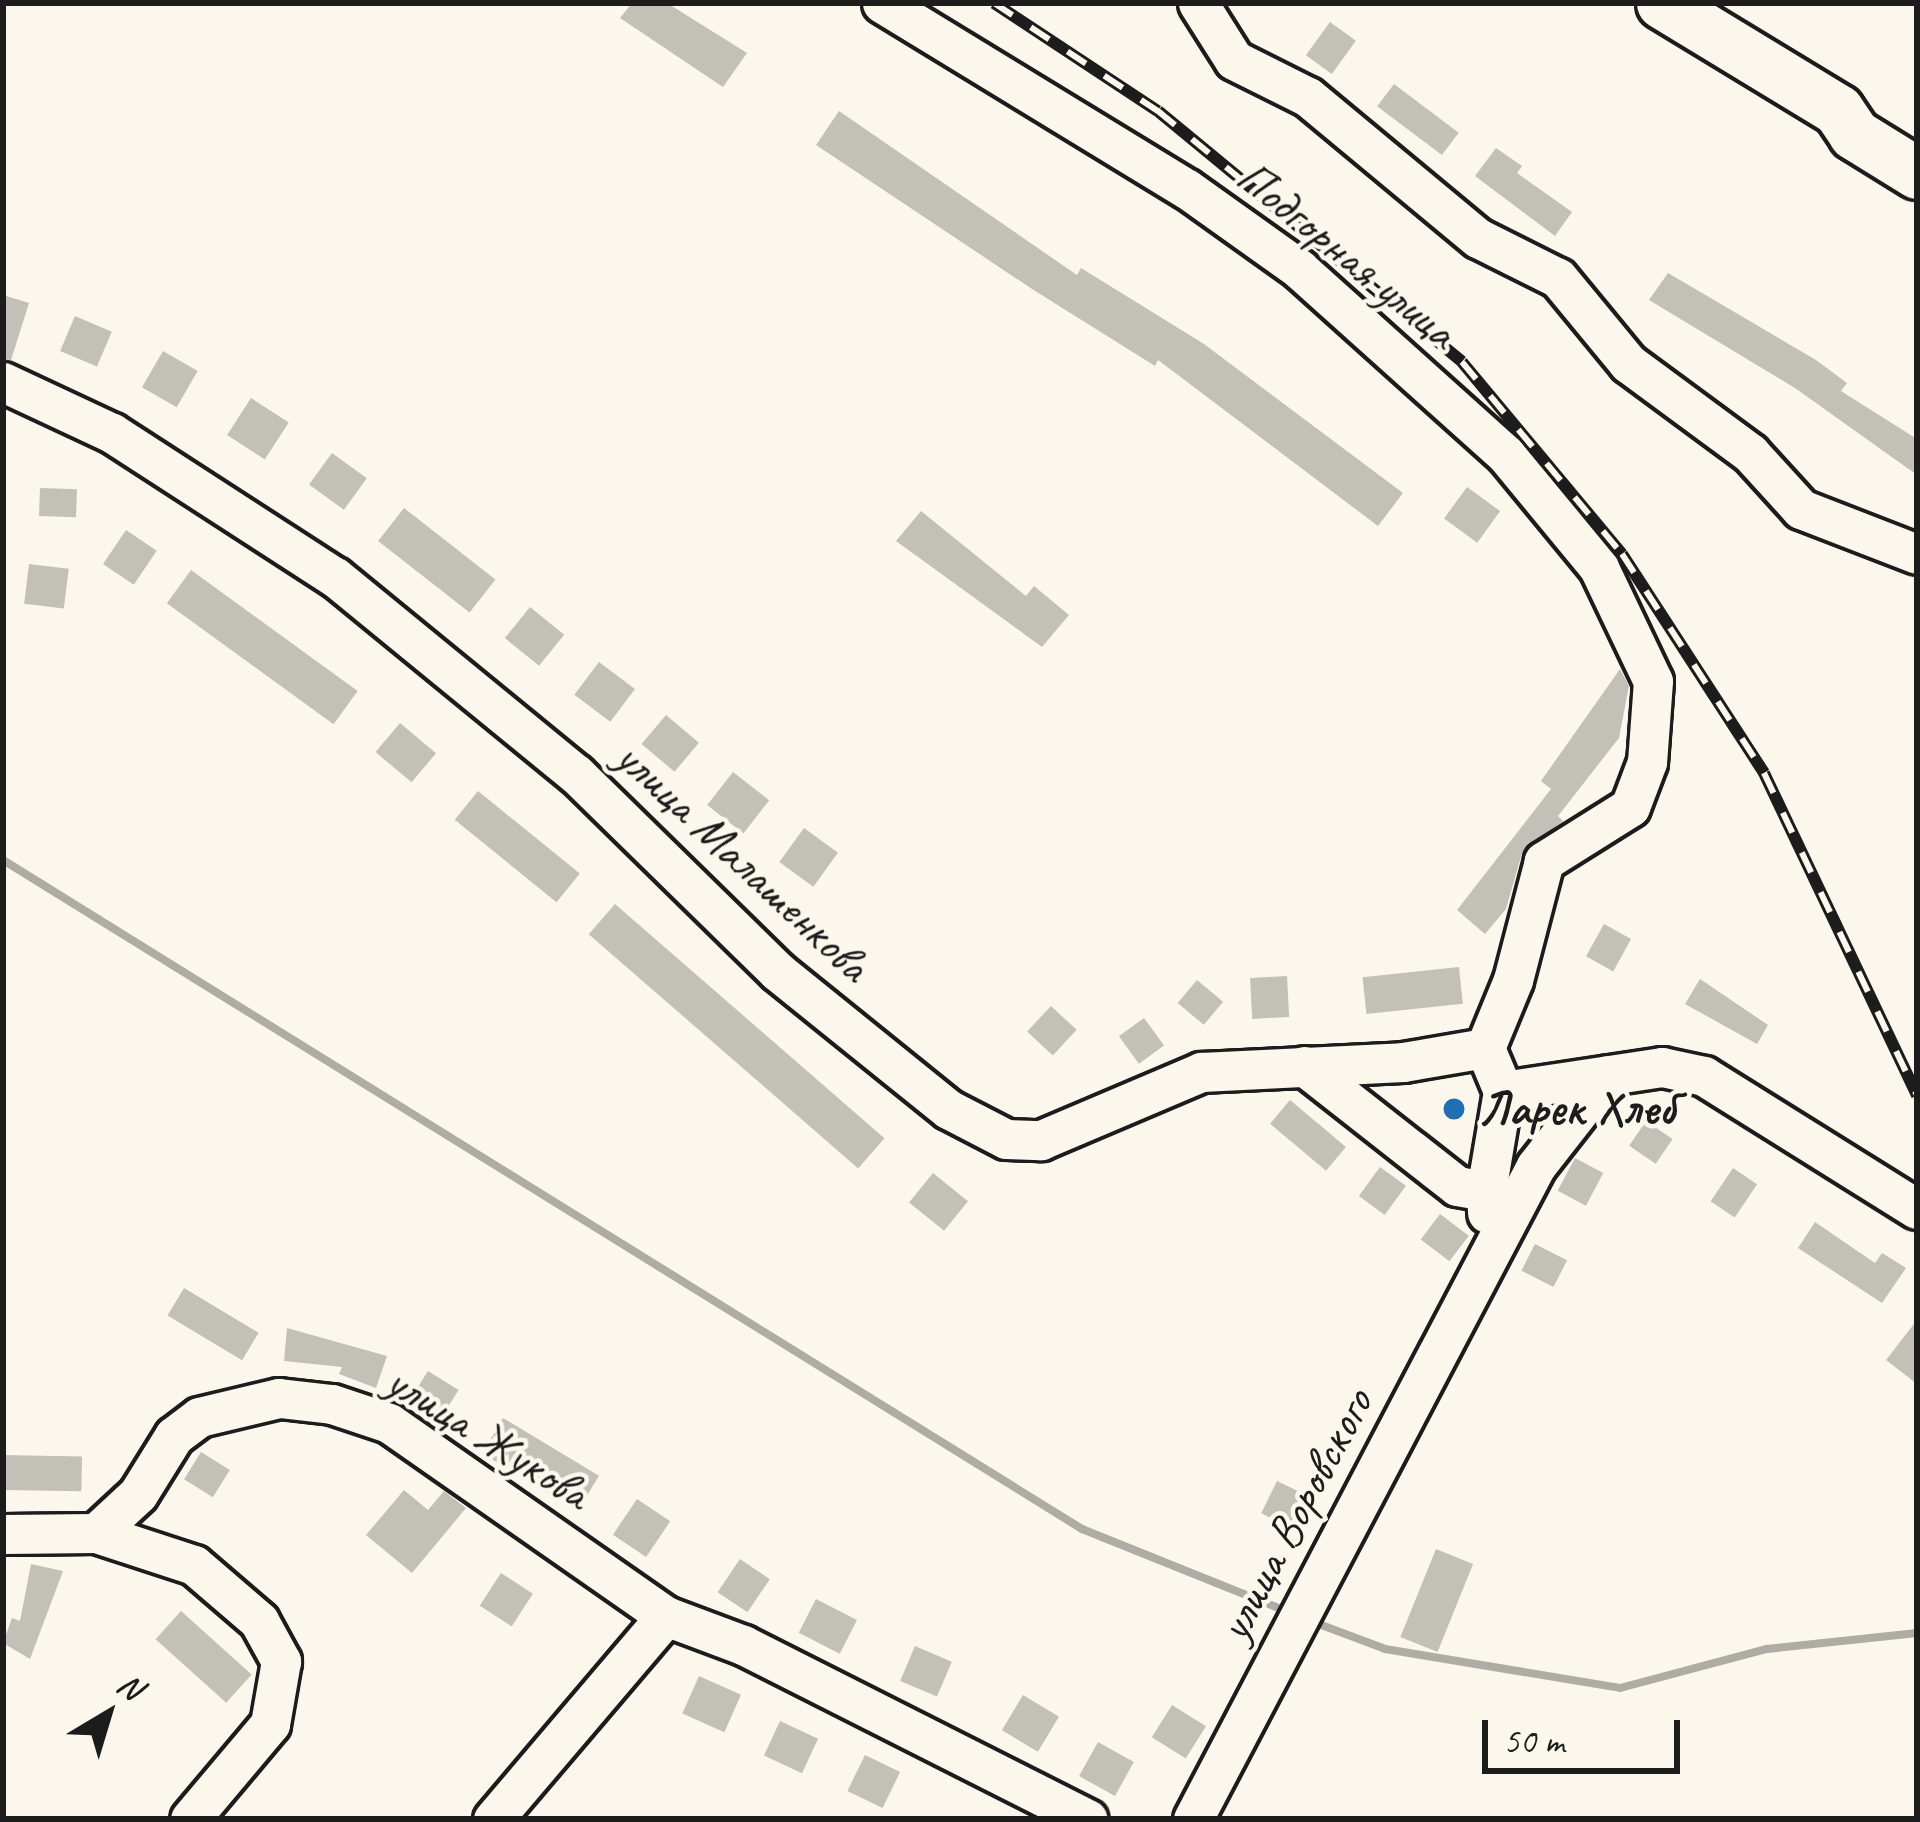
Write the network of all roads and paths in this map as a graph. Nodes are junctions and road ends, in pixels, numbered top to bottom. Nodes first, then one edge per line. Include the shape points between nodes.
1 (882, 3) edge
2 (1198, 3) edge
3 (1662, 3) edge
4 (1917, 173) edge
5 (3, 382) edge
6 (1917, 554) edge
7 (1485, 1048) junction
8 (1304, 1066) junction
9 (1606, 1075) junction
10 (1503, 1091) junction
11 (1486, 1191) junction
12 (1917, 1209) edge
13 (1497, 1244) junction
14 (96, 1533) junction
15 (3, 1534) edge
16 (666, 1616) junction
17 (190, 1819) edge
18 (493, 1819) edge
19 (1088, 1819) edge
20 (1192, 1819) edge

1 - 7 street, Подгорная улица via 1187,189 1299,269 1506,455 1599,568 1653,681 1647,762 1630,807 1544,861 1514,980
2 - 6 street via 1234,60 1308,97 1478,238 1558,278 1628,363 1750,453 1801,509
3 - 4 main road via 1838,110 1854,134
5 - 8 street, улица Малашенкова via 112,433 335,577 576,774 777,971 948,1108 1006,1139 1041,1140 1201,1072
7 - 8 street, улица Малашенкова
7 - 10 street
8 - 11 street via 1457,1186
9 - 10 street
9 - 12 street via 1662,1067 1704,1076
9 - 13 street, улица Воровского via 1536,1166
10 - 11 street
11 - 13 street
13 - 20 street, улица Воровского
14 - 15 street
14 - 16 street, улица Жукова via 138,1494 174,1436 199,1417 279,1398 332,1404 388,1424
14 - 17 street via 194,1565 259,1621 280,1661 271,1724
16 - 18 street
16 - 19 street, улица Жукова via 743,1645

